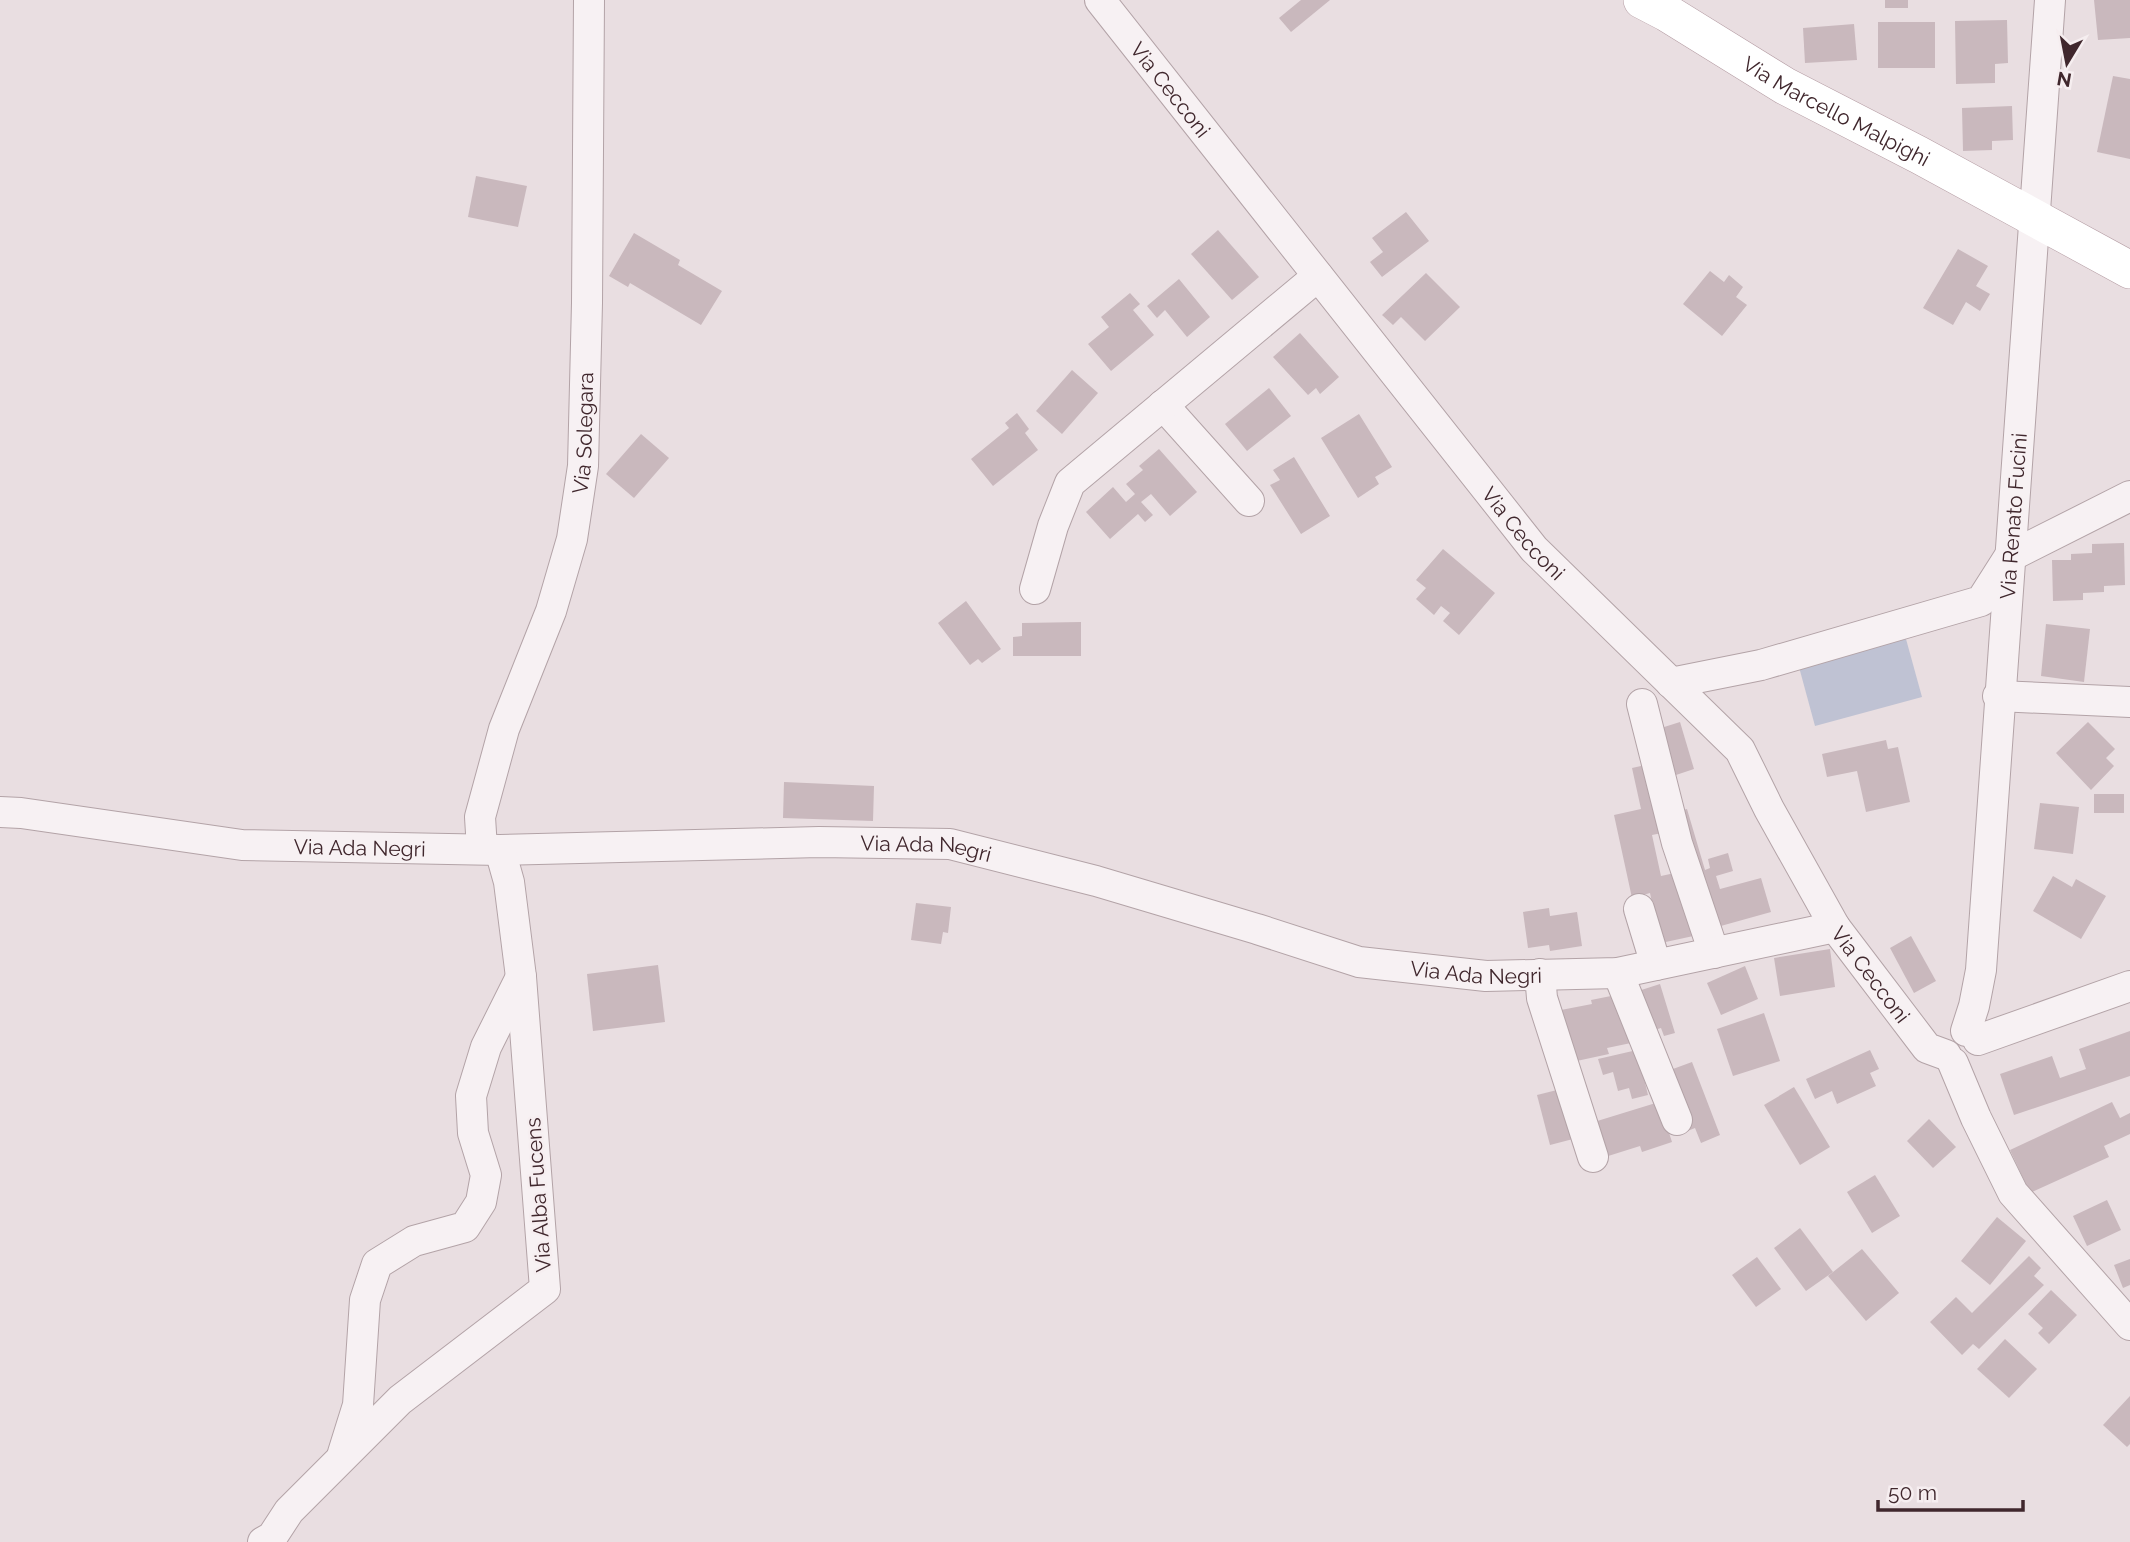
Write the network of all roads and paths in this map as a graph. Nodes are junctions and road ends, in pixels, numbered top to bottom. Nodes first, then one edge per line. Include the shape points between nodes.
1 (589, 0) edge
2 (1101, 0) edge
3 (1642, 0) edge
4 (2050, 0) edge
5 (2035, 217) junction
6 (2130, 270) edge
7 (1318, 276) junction
8 (1163, 405) junction
9 (2130, 496) edge
10 (1249, 501) dead end
11 (2009, 557) junction
12 (1035, 589) dead end
13 (1671, 682) junction
14 (1998, 696) junction
15 (2130, 702) edge
16 (1642, 704) dead end
17 (0, 812) edge
18 (491, 849) junction
19 (1639, 909) dead end
20 (1835, 927) junction
21 (1714, 953) junction
22 (1656, 965) junction
23 (1618, 973) junction
24 (1540, 974) junction
25 (521, 977) junction
26 (2130, 986) edge
27 (1972, 1036) junction
28 (1950, 1059) junction
29 (1677, 1120) dead end
30 (1593, 1157) dead end
31 (2130, 1325) edge
32 (340, 1460) junction
33 (263, 1542) edge

1 - 18 street, Via Solegara via 583,466 572,539 551,611 504,729 480,817
2 - 7 street, Via Cecconi
3 - 5 main road, Via Marcello Malpighi via 1785,86
4 - 5 street, Via Renato Fucini
5 - 6 main road, Via Marcello Malpighi
5 - 11 street, Via Renato Fucini
7 - 8 street
7 - 13 street, Via Cecconi via 1534,549
8 - 10 street
8 - 12 street via 1069,483
9 - 11 street
11 - 13 street via 1981,601 1760,665
11 - 14 street, Via Renato Fucini
13 - 20 street, Via Cecconi via 1740,750
14 - 15 street
14 - 27 street, Via Renato Fucini via 1981,970
16 - 21 street via 1676,843
17 - 18 street, Via Ada Negri via 242,845
18 - 24 street, Via Ada Negri via 950,844 1096,881 1359,962 1486,976
18 - 25 street, Via Alba Fucens via 509,882
19 - 22 street
20 - 21 street, Via Ada Negri
20 - 28 street, Via Cecconi via 1927,1048
21 - 22 street, Via Ada Negri
22 - 23 street, Via Ada Negri
23 - 24 street, Via Ada Negri
23 - 29 street
24 - 30 street via 1542,998
25 - 32 street via 486,1047 471,1096 473,1133 486,1175 481,1202 465,1227 414,1241 377,1264 365,1300 358,1405
25 - 32 street, Via Alba Fucens via 545,1289 400,1400
26 - 27 street
27 - 28 street via 1960,1030 1950,1035 1945,1044
28 - 31 street via 2013,1193
32 - 33 street, Via Alba Fucens

